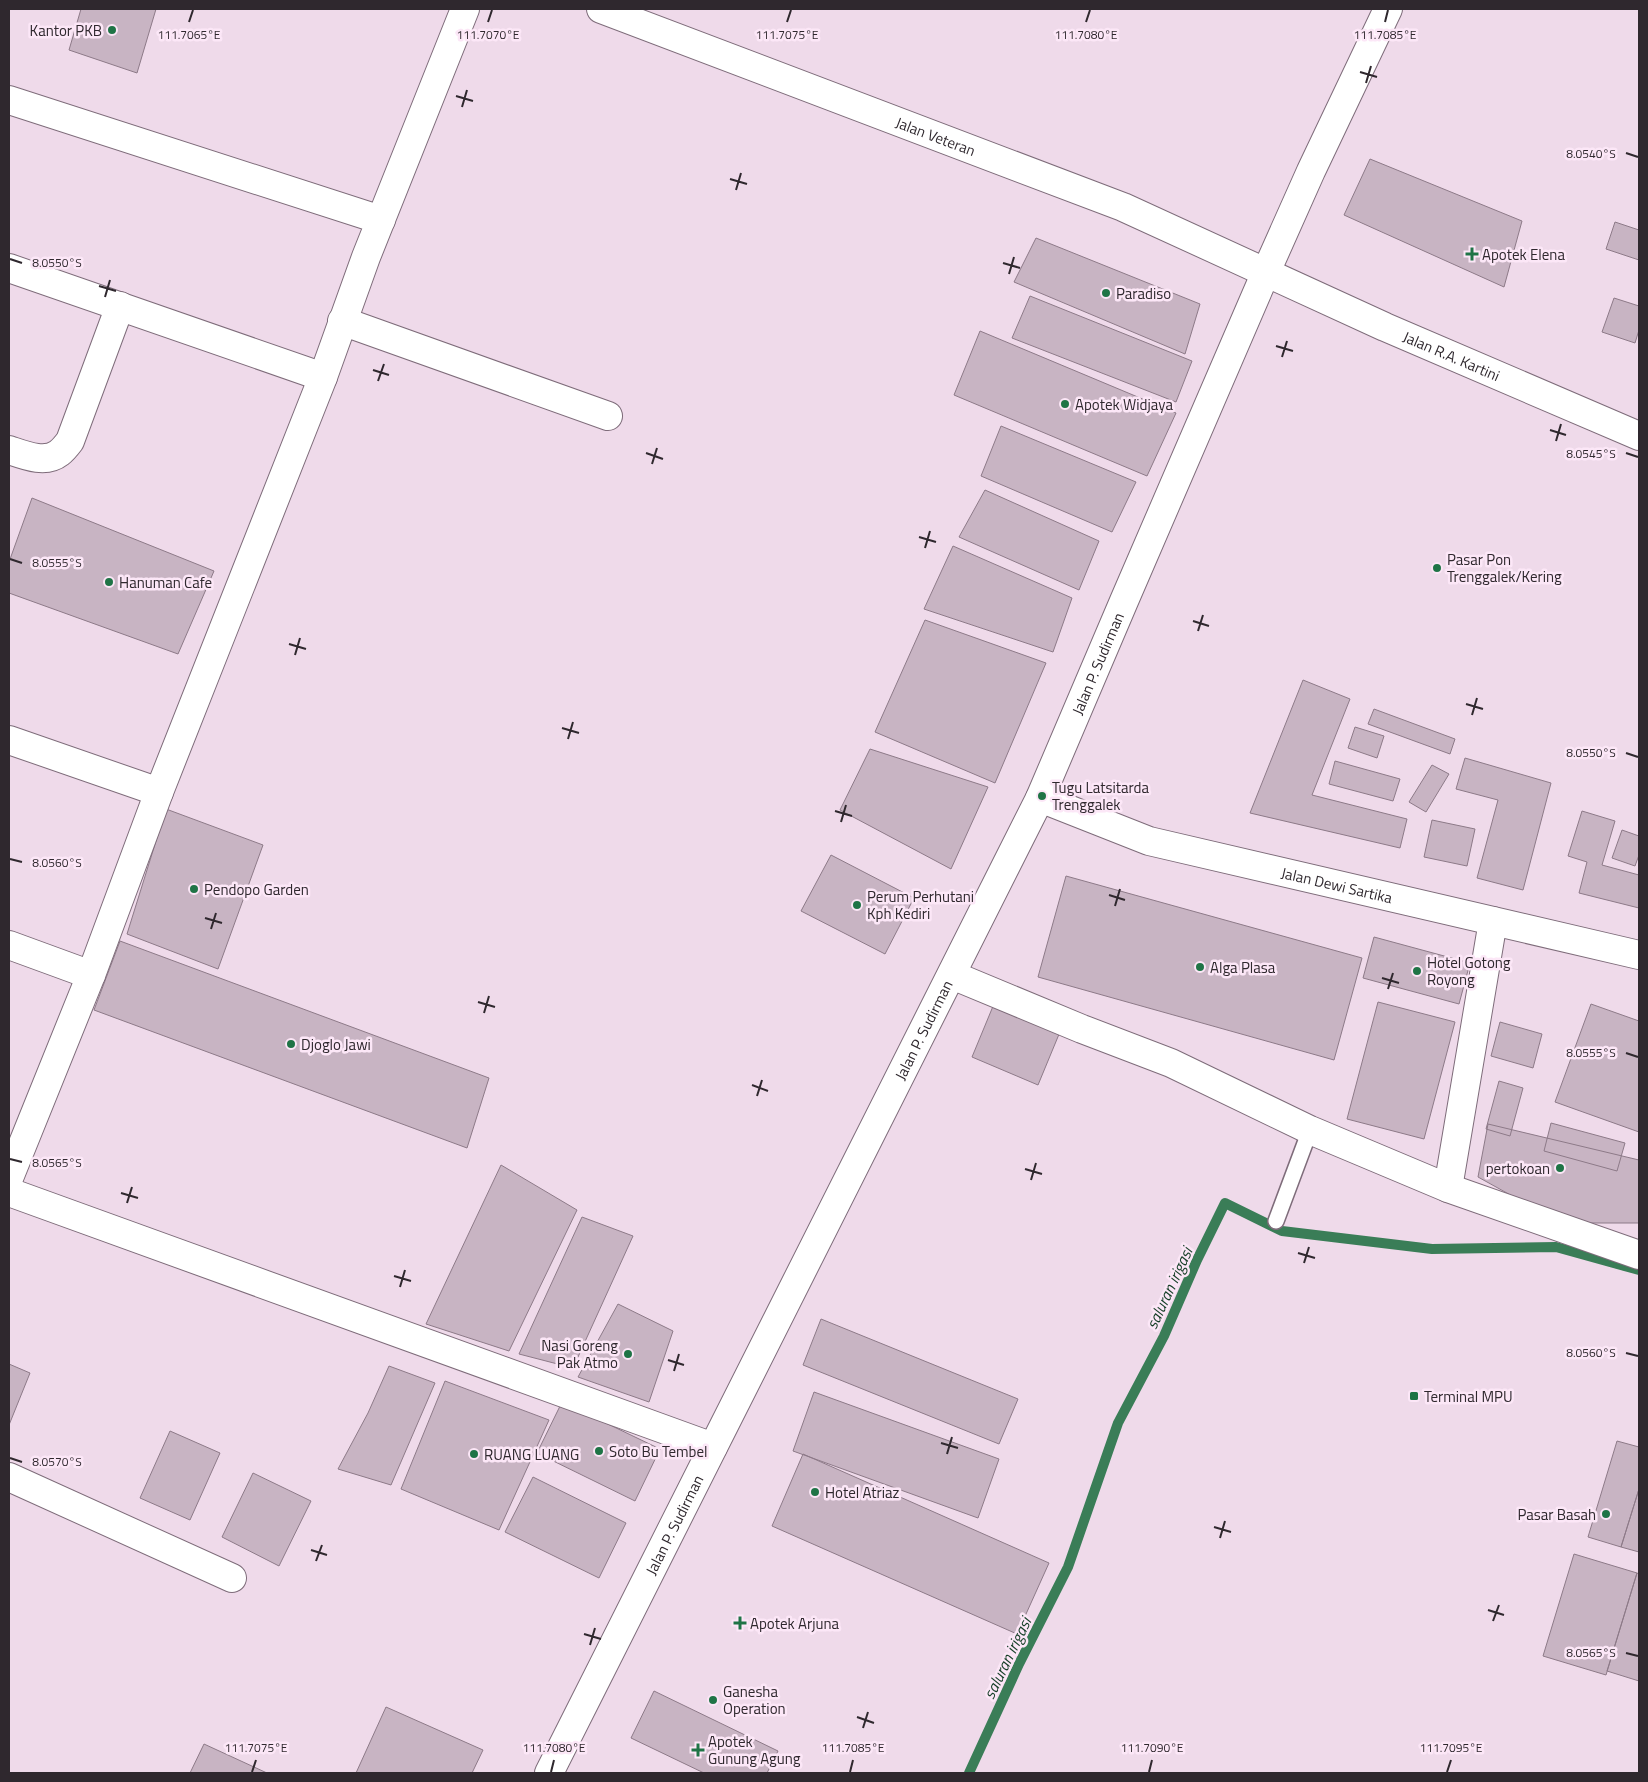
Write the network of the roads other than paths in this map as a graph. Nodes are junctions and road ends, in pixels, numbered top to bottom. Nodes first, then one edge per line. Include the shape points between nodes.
1 (465, 9) edge
2 (601, 9) edge
3 (1388, 9) edge
4 (9, 100) edge
5 (381, 220) junction
6 (9, 268) edge
7 (1266, 272) junction
8 (120, 306) junction
9 (342, 321) junction
10 (323, 377) junction
11 (608, 416) dead end
12 (1639, 436) edge
13 (9, 450) edge
14 (9, 740) edge
15 (159, 792) junction
16 (1040, 798) junction
17 (1493, 921) junction
18 (9, 945) edge
19 (1639, 955) edge
20 (91, 975) junction
21 (952, 975) junction
22 (1310, 1130) junction
23 (9, 1178) edge
24 (1448, 1188) junction
25 (9, 1192) edge
26 (1276, 1220) dead end
27 (1639, 1255) edge
28 (713, 1447) junction
29 (9, 1477) edge
30 (232, 1578) dead end
31 (549, 1773) edge

1 - 5 main road
2 - 7 main road, Jalan Veteran via 1123,207
3 - 7 main road, Jalan P. Sudirman via 1310,171
4 - 5 main road
5 - 9 main road
6 - 8 main road
7 - 12 main road, Jalan R.A. Kartini
7 - 16 main road, Jalan P. Sudirman
8 - 10 main road
8 - 13 main road via 70,441 51,458
9 - 10 main road
9 - 11 main road
10 - 15 main road
14 - 15 main road
15 - 20 main road
16 - 17 main road, Jalan Dewi Sartika via 1149,841
16 - 21 main road, Jalan P. Sudirman
17 - 19 main road, Jalan Dewi Sartika
17 - 24 main road
18 - 20 main road
20 - 23 main road
21 - 22 main road via 1171,1063
21 - 28 main road, Jalan P. Sudirman
22 - 24 main road
22 - 26 lane
24 - 27 main road
25 - 28 main road
28 - 31 main road, Jalan P. Sudirman
29 - 30 main road

